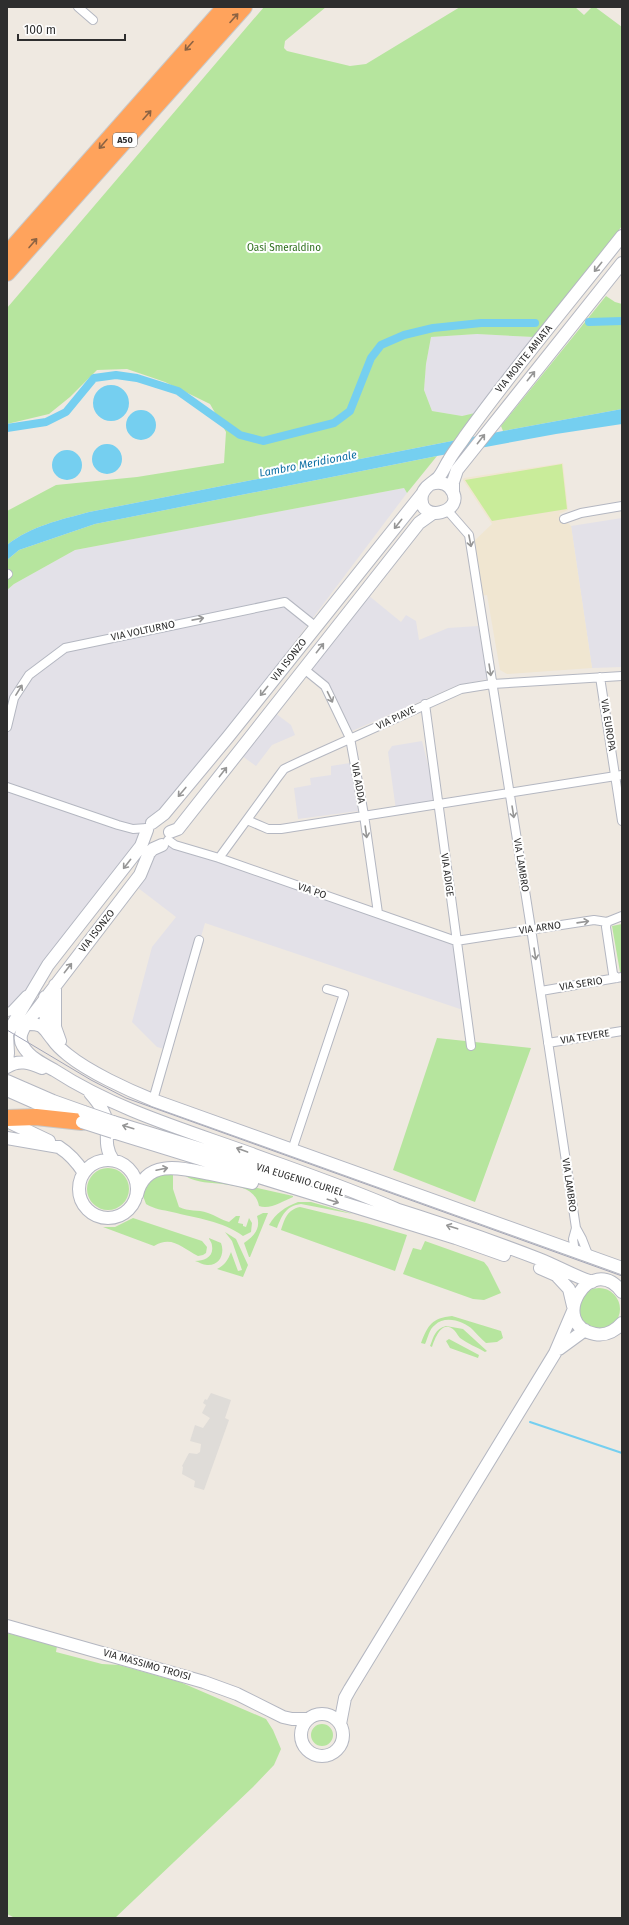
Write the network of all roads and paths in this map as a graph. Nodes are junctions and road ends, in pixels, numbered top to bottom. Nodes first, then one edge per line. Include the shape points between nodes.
1 (78, 7) edge
2 (225, 7) edge
3 (244, 7) edge
4 (93, 20) dead end
5 (622, 236) edge
6 (7, 254) edge
7 (622, 263) edge
8 (7, 273) edge
9 (431, 484) junction
10 (453, 492) junction
11 (422, 494) junction
12 (622, 506) edge
13 (448, 510) junction
14 (433, 513) junction
15 (564, 519) dead end
16 (315, 626) junction
17 (304, 669) junction
18 (622, 676) edge
19 (600, 677) junction
20 (492, 684) junction
21 (425, 704) junction
22 (7, 727) edge
23 (350, 738) junction
24 (619, 776) edge
25 (7, 787) edge
26 (510, 792) junction
27 (438, 804) junction
28 (364, 815) junction
29 (247, 820) junction
30 (622, 821) edge
31 (149, 827) junction
32 (166, 839) junction
33 (219, 858) junction
34 (378, 913) junction
35 (622, 916) edge
36 (607, 922) junction
37 (531, 929) junction
38 (199, 940) dead end
39 (456, 941) junction
40 (48, 965) junction
41 (620, 978) edge
42 (39, 981) junction
43 (55, 985) junction
44 (327, 989) dead end
45 (541, 991) junction
46 (45, 998) junction
47 (7, 1012) edge
48 (7, 1022) edge
49 (46, 1028) junction
50 (24, 1029) junction
51 (622, 1030) edge
52 (7, 1034) edge
53 (548, 1043) junction
54 (471, 1046) dead end
55 (63, 1050) junction
56 (7, 1061) edge
57 (7, 1067) edge
58 (65, 1078) junction
59 (7, 1081) edge
60 (86, 1089) junction
61 (7, 1090) edge
62 (153, 1100) junction
63 (83, 1117) junction
64 (10, 1119) edge
65 (113, 1127) junction
66 (7, 1138) edge
67 (59, 1147) junction
68 (292, 1150) junction
69 (113, 1160) junction
70 (84, 1173) junction
71 (137, 1195) junction
72 (314, 1200) dead end
73 (396, 1209) junction
74 (576, 1228) junction
75 (560, 1246) junction
76 (575, 1252) junction
77 (589, 1257) junction
78 (622, 1268) edge
79 (592, 1282) junction
80 (622, 1292) edge
81 (573, 1309) junction
82 (621, 1324) edge
83 (585, 1330) junction
84 (555, 1353) junction
85 (7, 1626) edge
86 (344, 1698) junction
87 (326, 1714) junction
88 (283, 1717) junction
89 (307, 1719) junction
90 (340, 1724) junction
91 (300, 1736) junction

1 - 4 street
2 -> 6 highway, A50
8 -> 3 highway, A50
5 -> 9 main road, VIA MONTE AMIATA via 489,403 442,473
10 -> 7 main road, VIA MONTE AMIATA via 457,470
9 - 10 main road via 441,482
9 - 11 main road
10 - 13 main road via 453,502
11 - 14 main road via 425,508
11 -> 16 main road, VIA ISONZO
12 - 15 street via 581,512
13 - 14 main road via 439,514
13 -> 20 street, VIA LAMBRO via 469,535
17 -> 14 main road, VIA ISONZO via 419,523
22 -> 16 street, VIA VOLTURNO via 14,698 29,675 65,648 285,602
16 -> 31 main road, VIA ISONZO via 223,743 164,814
17 -> 23 street, VIA ADDA via 324,686
32 -> 17 main road, VIA ISONZO via 178,829
18 - 19 street, VIA PIAVE
19 - 20 street, VIA PIAVE
19 - 24 street, VIA EUROPA
20 - 21 street, VIA PIAVE via 462,689
20 - 26 street, VIA LAMBRO
21 - 23 street, VIA PIAVE
21 - 27 street, VIA ADIGE
23 - 28 street, VIA ADDA
23 - 29 street, VIA PIAVE via 284,769
24 - 26 street
24 - 30 street, VIA EUROPA
25 - 31 street via 118,825 133,829
26 - 27 street
26 -> 37 street, VIA LAMBRO
27 - 28 street
27 - 39 street, VIA ADIGE
28 - 29 street via 281,829 268,829
28 -> 34 street, VIA ADDA
29 - 33 street, VIA PIAVE
31 - 32 main road via 164,823
31 - 32 main road via 147,838 151,843
31 -> 40 main road, VIA ISONZO via 141,846
32 - 33 street, VIA PO via 175,845
43 -> 32 main road, VIA ISONZO via 130,888 144,868 152,849
33 - 34 street, VIA PO
34 - 39 street, VIA PO
35 - 36 street, VIA ARNO
37 -> 36 street, VIA ARNO via 594,920
36 - 41 street via 613,974
37 - 39 street, VIA ARNO
37 -> 45 street, VIA LAMBRO
38 - 62 street
39 - 54 street, VIA ADIGE
40 - 42 main road, VIA ISONZO
40 - 46 main road, VIA ISONZO
41 - 45 street, VIA SERIO
42 - 47 street via 11,1011
42 - 48 main road
42 - 52 main road, VIA ISONZO
43 - 46 main road, VIA ISONZO
43 - 55 main road via 54,1027
44 - 68 street via 344,994
45 - 53 street, VIA LAMBRO
46 - 49 main road
46 - 50 main road, VIA ISONZO
49 - 50 main road via 37,1023
49 - 55 main road
50 - 58 main road via 22,1044 28,1053
51 - 53 street, VIA TEVERE
52 - 56 main road
53 - 74 street, VIA LAMBRO
55 - 62 main road via 70,1057 121,1086
57 - 58 main road via 21,1062 33,1064
58 - 60 main road
59 - 63 main road, VIA EUGENIO CURIEL
60 - 69 main road via 98,1102 107,1124 108,1149
73 -> 60 main road via 130,1111
61 - 63 main road, VIA EUGENIO CURIEL
62 - 68 main road
63 - 64 highway
63 - 65 main road, VIA EUGENIO CURIEL, bridge
64 - 67 main road
73 -> 65 main road, VIA EUGENIO CURIEL
65 -> 81 main road, VIA EUGENIO CURIEL via 547,1270 556,1275 569,1289
66 - 67 main road
67 - 70 main road via 76,1161
68 - 75 main road
69 - 70 main road via 96,1162
69 - 71 main road via 122,1162 135,1176
70 - 71 main road via 80,1180 80,1196 94,1214 110,1218 117,1216 130,1208
71 -> 72 main road via 139,1184 147,1175 162,1168 173,1168 251,1183
79 -> 73 main road, VIA EUGENIO CURIEL via 540,1260
74 - 75 street
74 - 76 street via 573,1239
74 - 77 street
75 - 76 main road
76 - 77 main road
77 - 78 main road
79 - 80 main road, VIA EUGENIO CURIEL via 608,1282
79 - 81 main road via 578,1292
81 - 83 main road, VIA EUGENIO CURIEL via 576,1320
81 - 84 main road
82 - 83 main road via 603,1334
83 - 84 main road
84 - 86 main road
85 - 88 main road, VIA MASSIMO TROISI via 204,1682 237,1694
86 - 87 main road
86 - 90 main road
87 - 89 main road via 316,1714
87 - 90 main road
88 - 89 main road, VIA MASSIMO TROISI
88 - 91 main road, VIA MASSIMO TROISI
89 - 91 main road
90 - 91 main road via 343,1739 335,1752 328,1756 320,1757 306,1750

